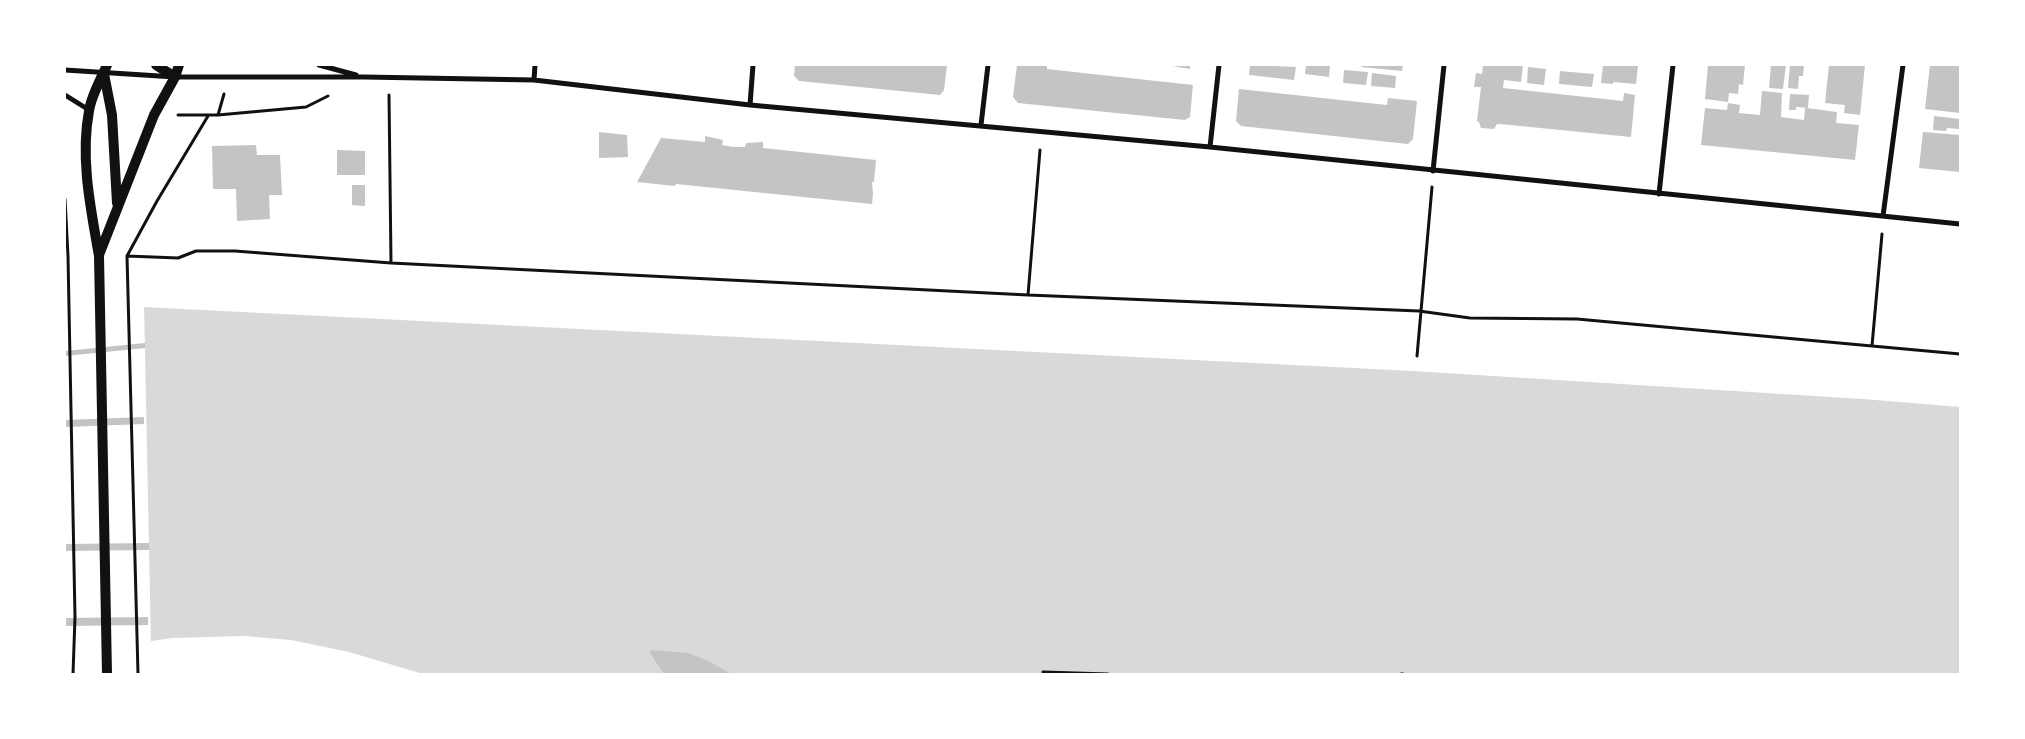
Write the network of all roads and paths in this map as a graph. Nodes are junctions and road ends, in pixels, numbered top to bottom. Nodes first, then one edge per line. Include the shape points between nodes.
1 (156, 65) edge
2 (179, 65) edge
3 (319, 65) edge
4 (535, 65) edge
5 (753, 65) edge
6 (988, 65) edge
7 (1219, 65) edge
8 (1444, 65) edge
9 (1673, 65) edge
10 (1902, 65) edge
11 (106, 69) edge
12 (65, 70) edge
13 (175, 77) junction
14 (229, 77) junction
15 (364, 77) junction
16 (388, 78) junction
17 (534, 80) junction
18 (331, 94) dead end
19 (65, 95) edge
20 (750, 105) junction
21 (89, 110) junction
22 (218, 115) junction
23 (982, 125) junction
24 (1041, 132) junction
25 (1210, 147) junction
26 (1433, 171) junction
27 (1659, 194) junction
28 (65, 199) edge
29 (117, 207) junction
30 (1883, 216) junction
31 (1960, 224) edge
32 (99, 256) junction
33 (127, 256) junction
34 (391, 263) junction
35 (1028, 295) junction
36 (1419, 311) junction
37 (1872, 346) junction
38 (1960, 354) edge
39 (1417, 356) dead end
40 (1043, 672) dead end
41 (73, 674) edge
42 (107, 674) edge
43 (138, 674) edge
44 (1108, 674) edge

1 - 13 main road
2 - 13 main road
3 - 15 street
4 - 17 street
5 - 20 street
6 - 23 street
7 - 25 street
8 - 26 street
9 - 27 street
10 - 30 street
11 - 12 street
11 - 13 street
11 - 21 main road
11 - 29 main road
13 - 14 street
13 - 29 main road via 154,115
14 - 15 street
14 - 22 path
15 - 16 street
16 - 17 street
16 - 34 path
17 - 20 street
18 - 22 path via 306,107
19 - 21 street
20 - 23 street
21 - 32 main road via 86,137 89,200
22 - 33 path via 208,116
23 - 24 street
24 - 25 street
24 - 35 path
25 - 26 street
26 - 27 street
26 - 36 path
27 - 30 street
28 - 41 path via 75,617
29 - 32 main road
30 - 31 street
30 - 37 path
32 - 42 main road
33 - 34 path via 178,258 196,251 235,251
33 - 43 path
34 - 35 path
35 - 36 path
36 - 37 path via 1470,318 1577,319
36 - 39 path
37 - 38 path
40 - 44 path

